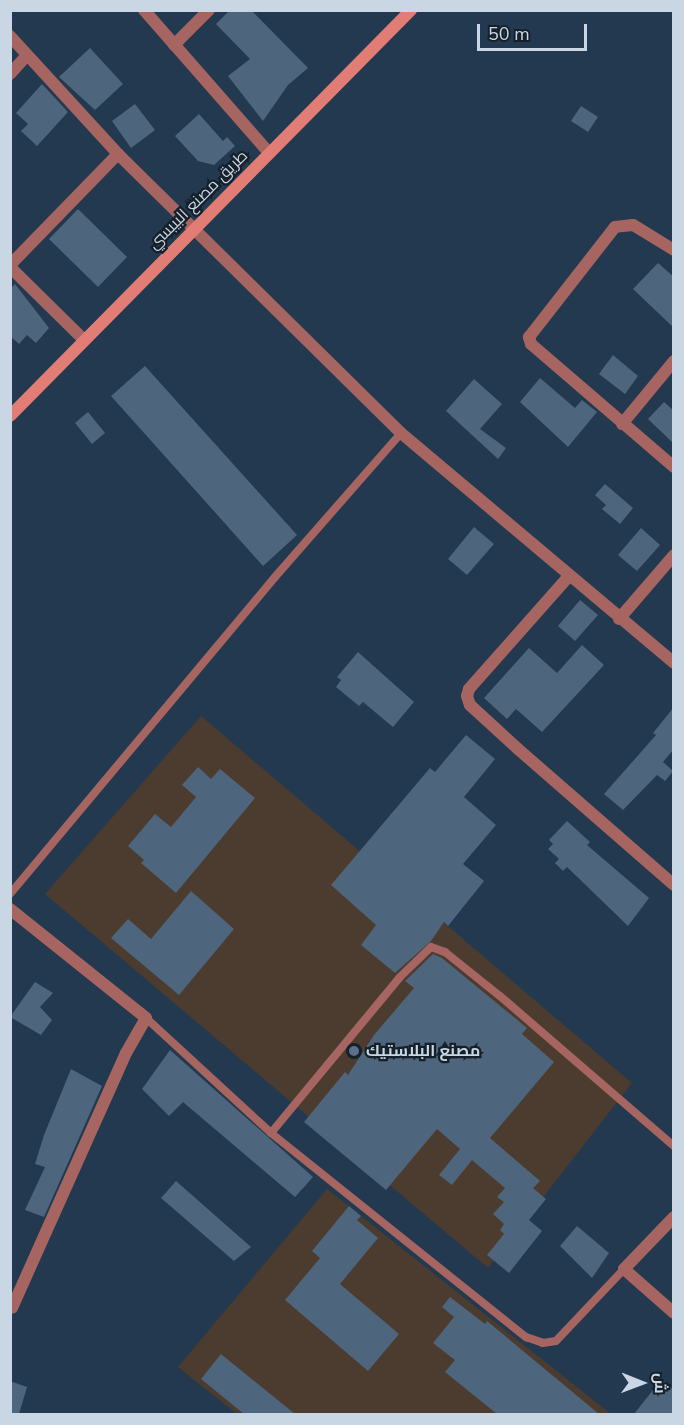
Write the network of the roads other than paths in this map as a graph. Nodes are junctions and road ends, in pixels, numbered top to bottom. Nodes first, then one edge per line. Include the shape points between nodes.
1 (144, 10) edge
2 (209, 10) edge
3 (406, 12) edge
4 (10, 36) edge
5 (174, 45) junction
6 (27, 56) junction
7 (10, 74) edge
8 (269, 153) junction
9 (118, 154) junction
10 (192, 228) junction
11 (674, 250) edge
12 (10, 266) edge
13 (84, 340) junction
14 (674, 362) edge
15 (10, 416) edge
16 (622, 424) junction
17 (401, 433) junction
18 (674, 467) edge
19 (674, 555) edge
20 (569, 576) junction
21 (619, 619) junction
22 (674, 663) edge
23 (674, 885) edge
24 (10, 894) edge
25 (10, 909) edge
26 (146, 1018) junction
27 (271, 1133) junction
28 (674, 1146) edge
29 (674, 1217) edge
30 (624, 1269) junction
31 (12, 1308) dead end
32 (674, 1313) edge

1 - 5 street
2 - 5 street
3 - 8 main road, طريق مصنع البيبسي
4 - 6 street
5 - 8 street
6 - 7 street
6 - 9 street
8 - 10 main road, طريق مصنع البيبسي
9 - 10 street
9 - 12 street
10 - 13 main road, طريق مصنع البيبسي
10 - 17 street via 302,331
11 - 16 street via 633,225 615,227 530,331 531,344
12 - 13 street
13 - 15 main road, طريق مصنع البيبسي
14 - 16 street
16 - 18 street
17 - 20 street
17 - 24 lane
19 - 21 street
20 - 21 street
20 - 23 street via 469,689 467,696 478,712
21 - 22 street
25 - 26 street
26 - 27 lane
26 - 31 street via 126,1053
27 - 28 lane via 400,977 431,947 440,949 500,996
27 - 30 lane via 526,1337 543,1343 556,1341
29 - 30 street
30 - 32 street

